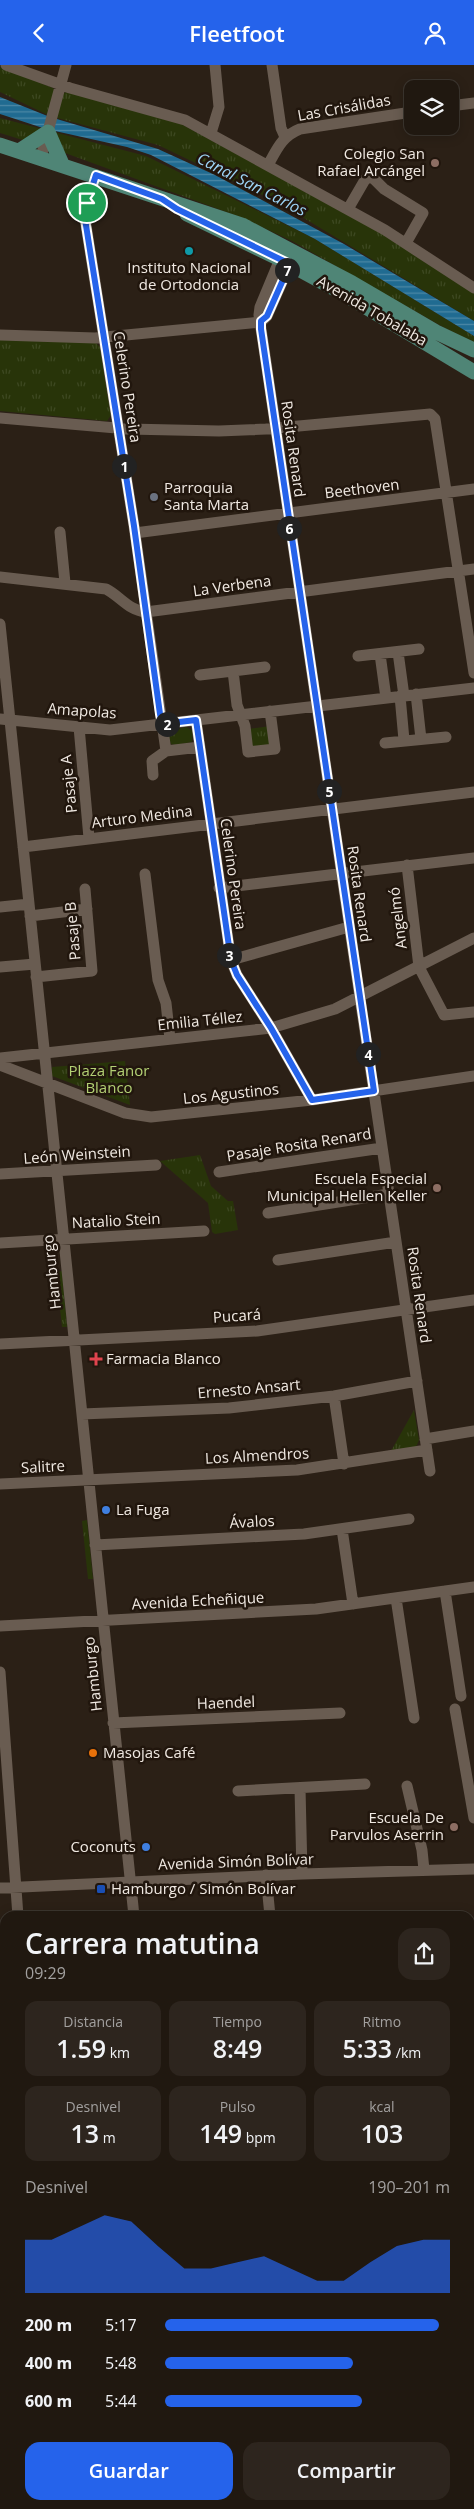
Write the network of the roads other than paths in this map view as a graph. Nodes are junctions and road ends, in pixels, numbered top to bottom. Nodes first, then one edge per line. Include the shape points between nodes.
1 (6, 65) edge
2 (66, 65) edge
3 (215, 65) edge
4 (272, 65) edge
5 (61, 85) junction
6 (474, 103) edge
7 (459, 105) edge
8 (404, 113) edge
9 (48, 131) junction
10 (211, 133) junction
11 (285, 137) junction
12 (0, 145) edge
13 (19, 151) junction
14 (41, 157) junction
15 (62, 164) junction
16 (268, 165) junction
17 (96, 175) junction
18 (348, 209) junction
19 (406, 243) junction
20 (288, 258) junction
21 (474, 288) edge
22 (261, 321) junction
23 (0, 335) edge
24 (104, 337) junction
25 (474, 350) edge
26 (474, 372) edge
27 (0, 418) edge
28 (118, 428) junction
29 (274, 428) junction
30 (474, 489) edge
31 (446, 493) junction
32 (287, 514) junction
33 (60, 532) dead end
34 (135, 533) junction
35 (474, 569) edge
36 (458, 571) junction
37 (0, 577) edge
38 (65, 583) junction
39 (299, 592) junction
40 (146, 612) junction
41 (0, 624) edge
42 (419, 649) dead end
43 (398, 652) junction
44 (380, 654) junction
45 (358, 656) dead end
46 (265, 667) dead end
47 (233, 671) junction
48 (474, 673) edge
49 (200, 675) dead end
50 (474, 688) edge
51 (407, 695) junction
52 (386, 698) junction
53 (317, 705) junction
54 (270, 711) junction
55 (241, 715) junction
56 (5, 719) edge
57 (196, 720) junction
58 (162, 724) junction
59 (79, 727) junction
60 (446, 737) dead end
61 (421, 739) junction
62 (404, 741) junction
63 (385, 743) dead end
64 (200, 747) junction
65 (166, 751) junction
66 (153, 775) dead end
67 (474, 792) edge
68 (332, 810) junction
69 (211, 824) junction
70 (89, 838) junction
71 (23, 847) junction
72 (474, 858) edge
73 (407, 865) junction
74 (146, 873) dead end
75 (342, 873) junction
76 (219, 888) junction
77 (85, 889) dead end
78 (29, 903) junction
79 (0, 907) edge
80 (87, 909) junction
81 (30, 916) junction
82 (349, 927) junction
83 (474, 938) edge
84 (231, 960) junction
85 (35, 964) junction
86 (0, 967) edge
87 (419, 967) junction
88 (36, 977) junction
89 (359, 997) junction
90 (474, 1012) edge
91 (271, 1028) junction
92 (170, 1039) junction
93 (44, 1053) junction
94 (0, 1058) edge
95 (0, 1065) edge
96 (474, 1076) edge
97 (48, 1084) junction
98 (374, 1091) junction
99 (312, 1100) junction
100 (382, 1148) junction
101 (156, 1165) dead end
102 (57, 1172) junction
103 (220, 1173) dead end
104 (0, 1174) edge
105 (389, 1195) junction
106 (268, 1213) dead end
107 (204, 1231) dead end
108 (64, 1239) junction
109 (396, 1242) junction
110 (0, 1243) edge
111 (278, 1260) dead end
112 (474, 1300) edge
113 (406, 1310) junction
114 (74, 1340) junction
115 (0, 1344) edge
116 (417, 1381) junction
117 (334, 1396) junction
118 (82, 1414) junction
119 (474, 1431) edge
120 (426, 1444) junction
121 (344, 1464) junction
122 (430, 1471) dead end
123 (88, 1479) junction
124 (0, 1484) edge
125 (409, 1519) dead end
126 (342, 1529) junction
127 (95, 1545) junction
128 (474, 1587) edge
129 (446, 1591) junction
130 (396, 1598) junction
131 (353, 1604) junction
132 (103, 1621) junction
133 (0, 1626) edge
134 (0, 1672) edge
135 (461, 1696) dead end
136 (455, 1709) dead end
137 (340, 1713) dead end
138 (414, 1717) dead end
139 (114, 1723) junction
140 (365, 1784) dead end
141 (407, 1786) dead end
142 (300, 1788) junction
143 (238, 1791) dead end
144 (474, 1818) edge
145 (474, 1869) edge
146 (424, 1870) junction
147 (302, 1874) junction
148 (266, 1875) junction
149 (131, 1881) junction
150 (16, 1887) junction
151 (0, 1888) edge
152 (18, 1911) edge
153 (134, 1911) edge
154 (270, 1911) edge

1 - 5 street
2 - 5 street
3 - 10 street via 220,107
4 - 11 street
5 - 9 street
5 - 10 street via 178,117
6 - 7 street
8 - 11 street, Las Crisálidas via 300,129
9 - 13 main road
9 - 14 street
9 - 15 main road
10 - 16 street
11 - 16 street, Las Crisálidas
12 - 13 main road, Avenida Tobalaba
13 - 14 main road, Avenida Tobalaba
14 - 15 main road, Avenida Tobalaba
15 - 17 main road, Avenida Tobalaba
16 - 18 street
17 - 20 main road, Avenida Tobalaba via 162,199 214,228
17 - 24 street, Celerino Pereira via 85,219
18 - 19 street
18 - 19 street via 366,178 373,178 384,189 423,213
19 - 21 street
20 - 22 street, Rosita Renard via 260,307
20 - 25 main road, Avenida Tobalaba
20 - 26 main road, Avenida Tobalaba
22 - 24 street
22 - 29 street, Rosita Renard
23 - 24 street
24 - 28 street, Celerino Pereira
27 - 28 street
28 - 29 street via 190,431
28 - 34 street, Celerino Pereira
29 - 31 street via 432,415
29 - 32 street, Rosita Renard
30 - 31 street, Beethoven
31 - 32 street, Beethoven
31 - 36 street
32 - 34 street, Beethoven
32 - 39 street, Rosita Renard
33 - 38 street
34 - 40 street, Celerino Pereira
35 - 36 street, La Verbena
36 - 39 street, La Verbena
36 - 48 street
37 - 38 street
38 - 40 street via 106,589 133,609
39 - 40 street, La Verbena
39 - 53 street, Rosita Renard
40 - 58 street, Celerino Pereira
41 - 56 street, Hamburgo
42 - 43 street
43 - 44 street
43 - 51 street
44 - 45 street
44 - 52 street
46 - 47 street
47 - 49 street
47 - 55 street
50 - 51 street, Amapolas
51 - 52 street, Amapolas
51 - 61 street
51 - 62 street
52 - 53 street, Amapolas
53 - 54 street, Amapolas
53 - 68 street, Rosita Renard
54 - 55 street, Amapolas
54 - 55 street via 276,749 248,752
55 - 57 street, Amapolas
56 - 59 street, Amapolas
56 - 71 street, Hamburgo
57 - 58 street, Amapolas
57 - 64 street, Celerino Pereira
58 - 59 street, Amapolas via 110,730
58 - 65 street
59 - 70 street, Pasaje A
60 - 61 street
61 - 62 street
62 - 63 street
64 - 65 street
64 - 69 street, Celerino Pereira
65 - 66 street via 152,761
67 - 68 street, Arturo Medina
68 - 69 street, Arturo Medina
68 - 75 street, Rosita Renard
69 - 70 street, Arturo Medina
69 - 76 street, Celerino Pereira
70 - 71 street, Arturo Medina
71 - 78 street, Hamburgo
72 - 73 street
73 - 75 street
73 - 87 street, Angelmó
74 - 92 street via 158,980 166,1003
75 - 76 street
75 - 82 street, Rosita Renard
76 - 84 street, Celerino Pereira
77 - 80 street, Pasaje B
78 - 79 street
78 - 81 street, Hamburgo
80 - 81 street
80 - 88 street, Pasaje B via 92,971
81 - 85 street, Hamburgo
82 - 84 street
82 - 89 street, Rosita Renard
83 - 87 street, Emilia Téllez
84 - 91 street, Celerino Pereira
85 - 86 street
85 - 88 street, Hamburgo
87 - 89 street, Emilia Téllez
87 - 90 street, Angelmó via 441,1013 448,1016
88 - 93 street, Hamburgo
89 - 91 street, Emilia Téllez via 307,1019
89 - 98 street, Rosita Renard
91 - 92 street, Emilia Téllez
91 - 99 street, Celerino Pereira
92 - 93 street, Emilia Téllez
93 - 94 street, Emilia Téllez
93 - 97 street, Hamburgo
95 - 97 street, Los Agustinos
96 - 98 street, Los Agustinos
97 - 99 street, Los Agustinos via 142,1117
97 - 102 street, Hamburgo
98 - 99 street, Los Agustinos
98 - 100 street, Rosita Renard
100 - 103 street, Pasaje Rosita Renard
100 - 105 street, Rosita Renard
101 - 102 street, León Weinstein
102 - 104 street, León Weinstein
102 - 108 street, Hamburgo
105 - 106 street
105 - 109 street, Rosita Renard
107 - 108 street, Natalio Stein
108 - 110 street, Natalio Stein
108 - 114 street, Hamburgo
109 - 111 street
109 - 113 street, Rosita Renard
112 - 113 street, Pucará
113 - 114 street, Pucará via 257,1331
113 - 116 street, Rosita Renard
114 - 115 street, Pucará
114 - 118 street, Hamburgo
116 - 117 street, Ernesto Ansart
116 - 120 street, Rosita Renard
117 - 118 street, Ernesto Ansart via 229,1408
117 - 121 street
118 - 123 street, Hamburgo
119 - 120 street, Los Almendros
120 - 121 street, Los Almendros
120 - 122 street, Rosita Renard
121 - 123 street, Los Almendros via 297,1470
123 - 124 street, Salitre
123 - 127 street, Hamburgo
125 - 126 street, Ávalos
126 - 127 street, Ávalos via 304,1534
126 - 131 street
127 - 132 street, Hamburgo
128 - 129 street, Avenida Echeñique
129 - 130 street, Avenida Echeñique
129 - 135 street
130 - 131 street, Avenida Echeñique
130 - 138 street
131 - 132 street, Avenida Echeñique via 274,1612
132 - 133 street, Avenida Echeñique
132 - 139 street, Hamburgo
134 - 150 street
136 - 144 street
137 - 139 street, Haendel
139 - 149 street, Hamburgo
140 - 142 street
141 - 146 street
142 - 143 street
142 - 147 street
145 - 146 street, Avenida Simón Bolívar
146 - 147 street, Avenida Simón Bolívar
147 - 148 street, Avenida Simón Bolívar
148 - 149 street, Avenida Simón Bolívar
148 - 154 street
149 - 150 street, Avenida Simón Bolívar
149 - 153 street, Hamburgo
150 - 151 street, Avenida Simón Bolívar
150 - 152 street

